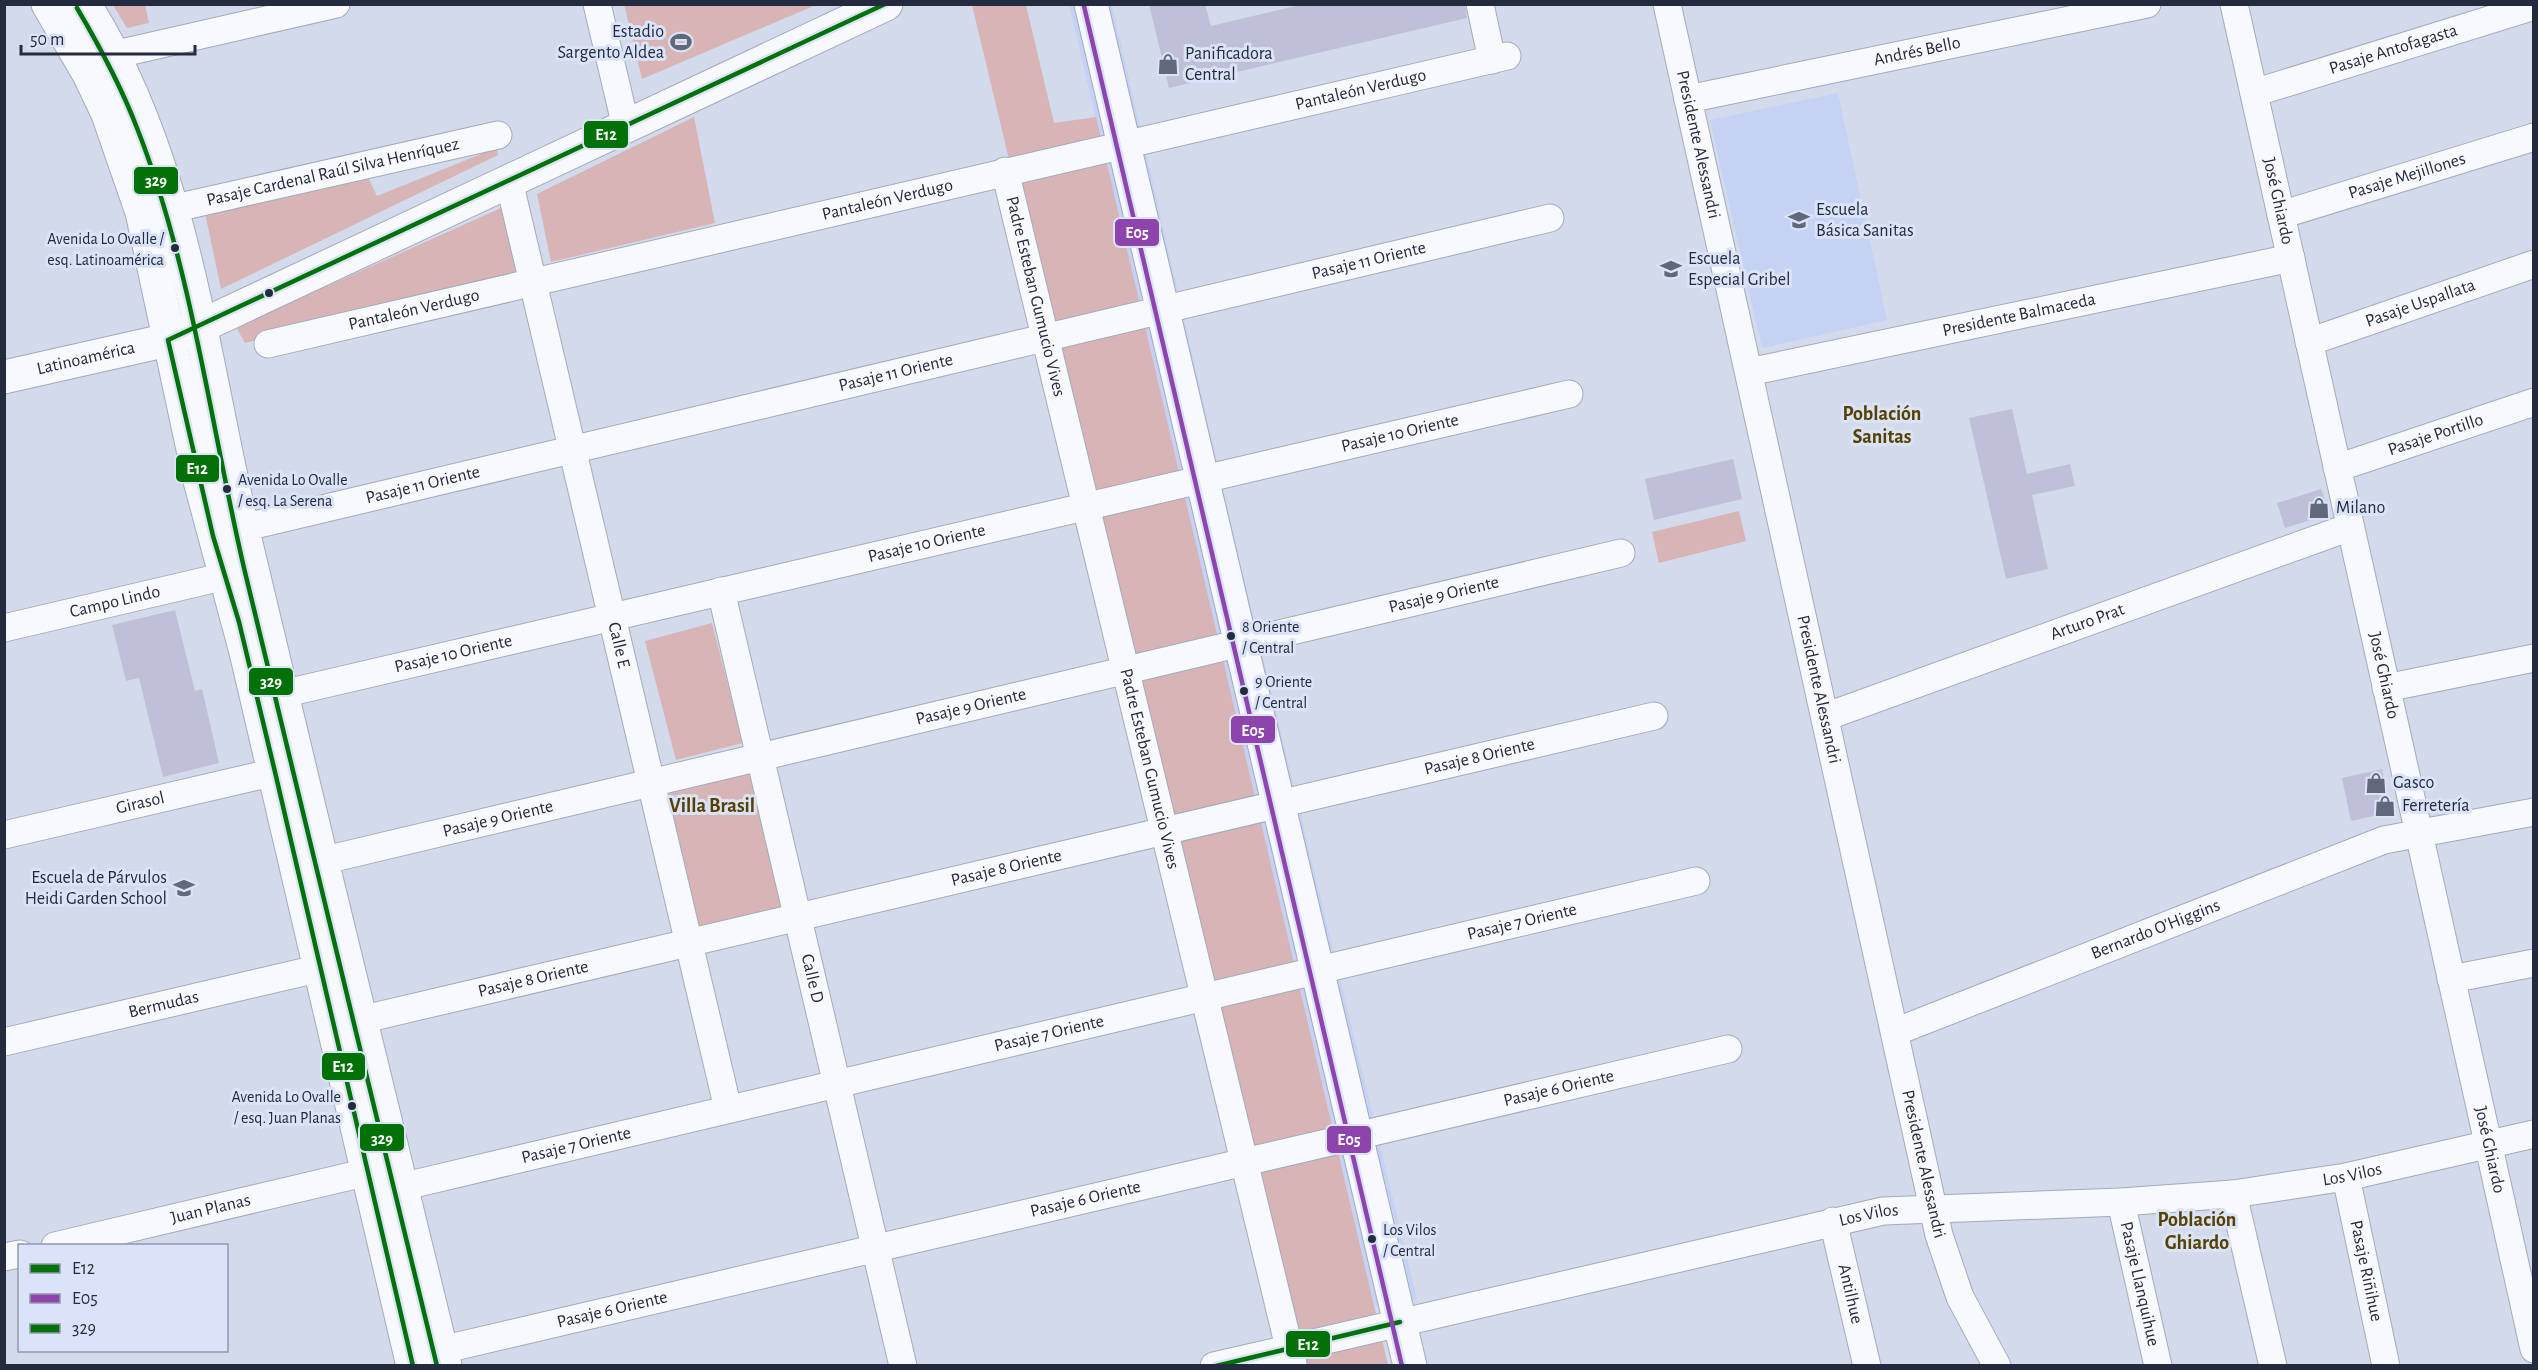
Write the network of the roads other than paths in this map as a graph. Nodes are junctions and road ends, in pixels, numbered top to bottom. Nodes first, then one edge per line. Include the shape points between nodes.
1 (48, 4) edge
2 (84, 4) edge
3 (336, 4) edge
4 (597, 4) edge
5 (886, 4) edge
6 (1091, 4) edge
7 (1480, 4) edge
8 (1667, 4) edge
9 (2147, 4) edge
10 (2234, 4) edge
11 (2534, 6) edge
12 (113, 55) junction
13 (2254, 93) junction
14 (1688, 99) junction
15 (626, 127) junction
16 (498, 135) dead end
17 (2534, 137) edge
18 (1124, 144) junction
19 (1005, 171) junction
20 (509, 181) junction
21 (171, 209) junction
22 (2281, 215) junction
23 (1550, 218) dead end
24 (2290, 258) junction
25 (2534, 264) edge
26 (532, 282) junction
27 (1163, 311) junction
28 (199, 327) junction
29 (1045, 339) junction
30 (168, 340) junction
31 (2310, 342) junction
32 (268, 344) dead end
33 (1749, 372) junction
34 (4, 377) edge
35 (1569, 394) dead end
36 (2534, 402) edge
37 (572, 450) junction
38 (2337, 468) junction
39 (1202, 478) junction
40 (1085, 506) junction
41 (2350, 527) junction
42 (242, 528) junction
43 (1621, 553) dead end
44 (226, 576) junction
45 (721, 591) junction
46 (611, 617) junction
47 (4, 628) edge
48 (1241, 645) junction
49 (2534, 658) edge
50 (1126, 672) junction
51 (2386, 688) junction
52 (282, 694) junction
53 (1654, 716) dead end
54 (1825, 717) junction
55 (760, 758) junction
56 (275, 772) junction
57 (651, 784) junction
58 (1278, 804) junction
59 (2534, 812) edge
60 (1164, 831) junction
61 (2419, 833) junction
62 (4, 835) edge
63 (321, 861) junction
64 (1696, 881) dead end
65 (797, 917) junction
66 (688, 942) junction
67 (2534, 963) edge
68 (321, 968) junction
69 (1317, 969) junction
70 (2451, 979) junction
71 (1204, 996) junction
72 (360, 1020) junction
73 (1895, 1032) junction
74 (4, 1042) edge
75 (1728, 1049) dead end
76 (835, 1084) junction
77 (728, 1109) junction
78 (2534, 1134) edge
79 (1357, 1137) junction
80 (2488, 1144) junction
81 (1245, 1164) junction
82 (368, 1172) junction
83 (2346, 1177) junction
84 (401, 1187) junction
85 (2233, 1194) junction
86 (2121, 1202) junction
87 (1933, 1209) junction
88 (1833, 1221) junction
89 (59, 1244) edge
90 (874, 1249) junction
91 (2527, 1289) edge
92 (1400, 1322) junction
93 (2534, 1349) edge
94 (1291, 1357) edge
95 (433, 1360) edge
96 (903, 1365) edge
97 (1214, 1365) edge
98 (1410, 1365) edge
99 (1867, 1365) edge
100 (1997, 1365) edge
101 (2158, 1365) edge
102 (2273, 1365) edge
103 (2386, 1365) edge

1 - 30 main road via 89,74 121,146 142,212
2 - 12 main road
3 - 12 street
4 - 15 street
5 - 15 main road, Latinoamérica
6 - 18 main road
7 - 18 street, Pantaleón Verdugo via 1499,58
8 - 14 street, Presidente Alessandri
9 - 14 street, Andrés Bello
10 - 13 street, José Ghiardo
11 - 13 street, Pasaje Antofagasta
12 - 21 main road via 144,126
13 - 22 street, José Ghiardo
14 - 33 street, Presidente Alessandri
15 - 20 main road, Latinoamérica
16 - 21 street, Pasaje Cardenal Raúl Silva Henríquez
17 - 22 street, Pasaje Mejillones
18 - 19 street, Pantaleón Verdugo
18 - 27 main road
19 - 26 street, Pantaleón Verdugo
19 - 29 street, Padre Esteban Gumucio Vives
20 - 26 street, Calle E
20 - 28 main road, Latinoamérica
21 - 28 main road
22 - 24 street, José Ghiardo
23 - 27 street, Pasaje 11 Oriente
24 - 31 street, José Ghiardo
24 - 33 street, Presidente Balmaceda
25 - 31 street, Pasaje Uspallata
26 - 32 street, Pantaleón Verdugo
26 - 37 street, Calle E
27 - 29 street, Pasaje 11 Oriente
27 - 39 main road
28 - 30 main road, Latinoamérica
28 - 42 main road
29 - 37 street, Pasaje 11 Oriente
29 - 40 street, Padre Esteban Gumucio Vives
30 - 34 main road, Latinoamérica
30 - 44 main road
31 - 38 street, José Ghiardo
33 - 54 street, Presidente Alessandri
35 - 39 street, Pasaje 10 Oriente
36 - 38 street, Pasaje Portillo
37 - 42 street, Pasaje 11 Oriente
37 - 46 street, Calle E
38 - 41 street, José Ghiardo
39 - 40 street, Pasaje 10 Oriente
39 - 48 main road
40 - 45 street, Pasaje 10 Oriente
40 - 50 street, Padre Esteban Gumucio Vives
41 - 51 street, José Ghiardo
41 - 54 street, Arturo Prat
42 - 52 main road
43 - 48 street, Pasaje 9 Oriente
44 - 47 street, Campo Lindo
44 - 56 main road
45 - 46 street, Pasaje 10 Oriente
45 - 55 street, Calle D
46 - 52 street, Pasaje 10 Oriente
46 - 57 street, Calle E
48 - 50 street, Pasaje 9 Oriente
48 - 58 main road
49 - 51 street
50 - 55 street, Pasaje 9 Oriente
50 - 60 street, Padre Esteban Gumucio Vives
51 - 61 street, José Ghiardo
52 - 63 main road
53 - 58 street, Pasaje 8 Oriente
54 - 73 street, Presidente Alessandri
55 - 57 street, Pasaje 9 Oriente
55 - 65 street, Calle D
56 - 62 street, Girasol
56 - 68 main road
57 - 63 street, Pasaje 9 Oriente
57 - 66 street, Calle E
58 - 60 street, Pasaje 8 Oriente
58 - 69 main road
59 - 61 street, Bernardo O'Higgins
60 - 65 street, Pasaje 8 Oriente
60 - 71 street, Padre Esteban Gumucio Vives
61 - 70 street, José Ghiardo
61 - 73 street, Bernardo O'Higgins via 2384,840
63 - 72 main road
64 - 69 street, Pasaje 7 Oriente
65 - 66 street, Pasaje 8 Oriente
65 - 76 street, Calle D
66 - 72 street, Pasaje 8 Oriente
66 - 77 street, Calle E
67 - 70 street
68 - 74 street, Bermudas
68 - 82 main road
69 - 71 street, Pasaje 7 Oriente
69 - 79 main road
70 - 80 street, José Ghiardo
71 - 76 street, Pasaje 7 Oriente
71 - 81 street, Padre Esteban Gumucio Vives
72 - 84 main road
73 - 87 street, Presidente Alessandri
75 - 79 street, Pasaje 6 Oriente
76 - 77 street, Pasaje 7 Oriente
76 - 90 street, Calle D
77 - 84 street, Pasaje 7 Oriente
78 - 80 street, Los Vilos
79 - 81 street, Pasaje 6 Oriente
79 - 92 main road
80 - 83 street, Los Vilos
80 - 91 street, José Ghiardo
81 - 90 street, Pasaje 6 Oriente
81 - 94 street, Padre Esteban Gumucio Vives
82 - 89 street, Juan Planas
82 - 95 main road
83 - 85 street, Los Vilos
83 - 103 street, Pasaje Riñihue
84 - 95 main road
85 - 86 street, Los Vilos
85 - 102 street
86 - 87 street, Los Vilos
86 - 101 street, Pasaje Llanquihue
87 - 88 street, Los Vilos via 1883,1211
87 - 100 street, Presidente Alessandri via 1960,1297
88 - 92 street, Los Vilos
88 - 99 street, Antilhue
90 - 95 street, Pasaje 6 Oriente
90 - 96 street, Calle D
91 - 93 street, José Ghiardo
92 - 94 street, Los Vilos
92 - 98 main road
94 - 97 street, Los Vilos

